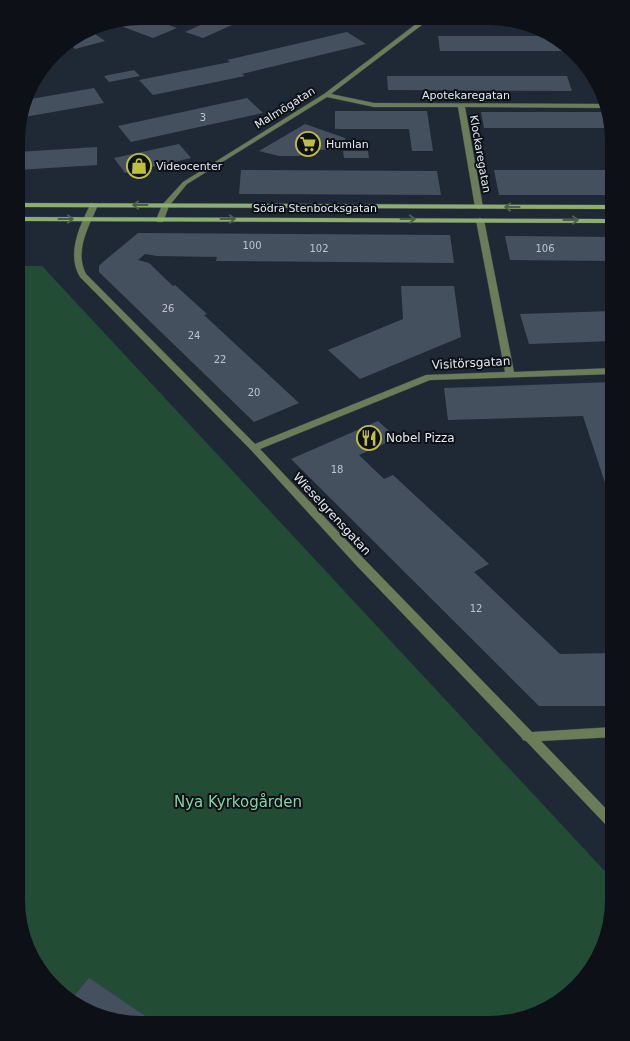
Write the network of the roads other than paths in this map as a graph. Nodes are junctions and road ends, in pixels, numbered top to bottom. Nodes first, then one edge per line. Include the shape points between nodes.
1 (419, 25) edge
2 (326, 95) junction
3 (461, 105) junction
4 (599, 106) edge
5 (25, 205) edge
6 (94, 205) junction
7 (166, 205) junction
8 (479, 207) junction
9 (605, 207) edge
10 (25, 219) edge
11 (88, 219) junction
12 (160, 220) junction
13 (480, 220) junction
14 (605, 221) edge
15 (605, 370) edge
16 (510, 373) junction
17 (254, 448) junction
18 (605, 733) edge
19 (527, 737) junction
20 (605, 815) edge

1 - 2 street, Malmögatan
2 - 3 street, Apotekaregatan via 368,104
2 - 7 street, Malmögatan via 202,171 185,183
3 - 4 street, Apotekaregatan
3 - 8 street, Klockaregatan
5 - 6 main road, Södra Stenbocksgatan
7 -> 6 main road, Södra Stenbocksgatan
6 - 11 street, Wieselgrensgatan
7 - 8 main road, Södra Stenbocksgatan
7 - 12 street, Malmögatan
9 -> 8 main road, Södra Stenbocksgatan
10 -> 11 main road, Södra Stenbocksgatan
11 - 12 main road, Södra Stenbocksgatan
11 - 17 street, Wieselgrensgatan via 77,257 78,269
12 -> 13 main road, Södra Stenbocksgatan
13 -> 14 main road, Södra Stenbocksgatan
13 - 16 street
15 - 16 street, Visitörsgatan
16 - 17 street, Visitörsgatan via 420,379
17 - 19 street, Wieselgrensgatan
18 - 19 street
19 - 20 street, Wieselgrensgatan

